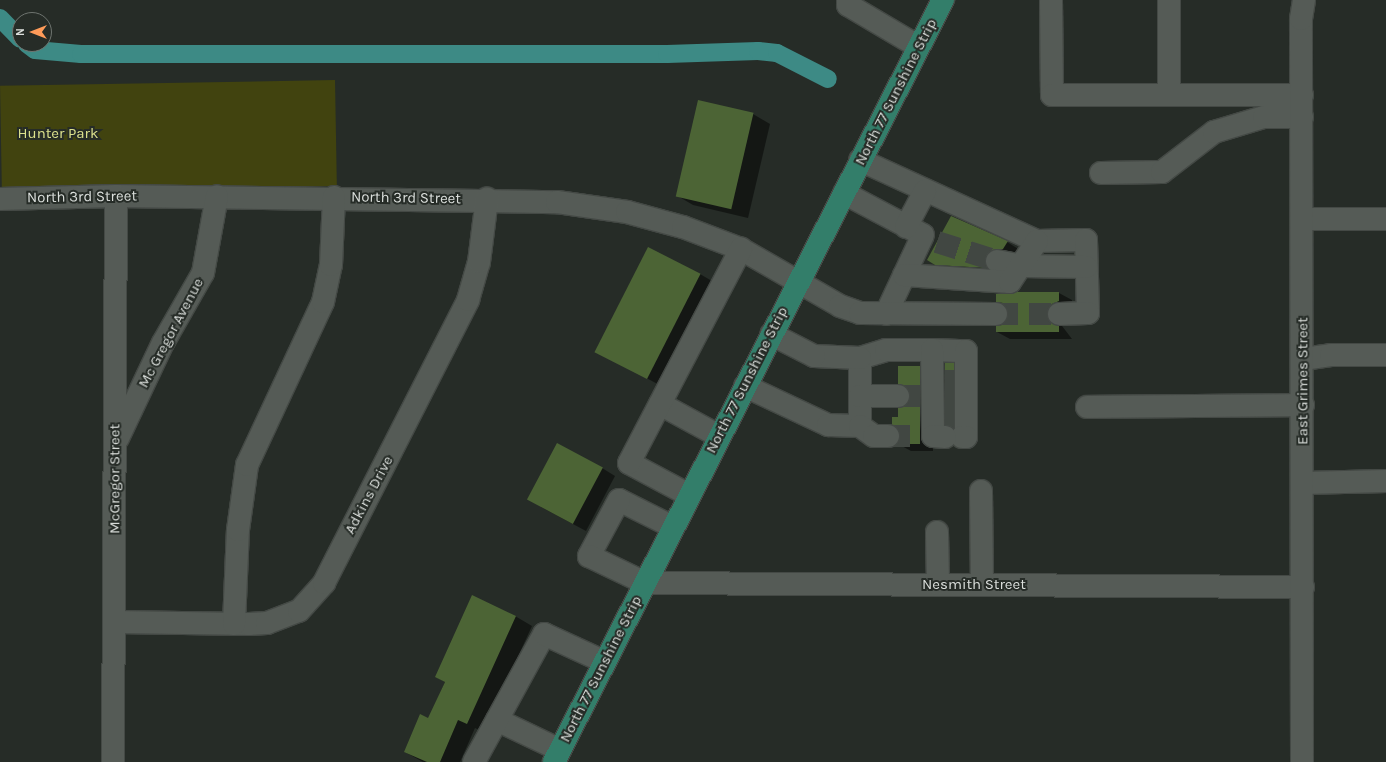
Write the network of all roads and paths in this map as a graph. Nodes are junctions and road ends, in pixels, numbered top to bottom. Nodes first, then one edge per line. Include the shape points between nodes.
1 (848, 0) edge
2 (943, 0) edge
3 (1051, 0) edge
4 (1169, 0) edge
5 (1304, 0) edge
6 (919, 47) junction
7 (1169, 95) junction
8 (1302, 95) junction
9 (1302, 117) junction
10 (860, 160) junction
11 (1101, 173) dead end
12 (925, 191) junction
13 (844, 193) junction
14 (116, 196) junction
15 (217, 196) junction
16 (334, 197) junction
17 (0, 199) edge
18 (486, 199) junction
19 (1303, 219) junction
20 (1386, 219) edge
21 (922, 235) junction
22 (1037, 241) junction
23 (741, 249) junction
24 (997, 261) tunnel mouth
25 (1023, 266) junction
26 (1086, 267) junction
27 (904, 275) junction
28 (797, 282) junction
29 (886, 314) junction
30 (996, 314) tunnel mouth
31 (1059, 314) tunnel mouth
32 (771, 334) junction
33 (932, 350) junction
34 (1386, 356) edge
35 (860, 358) junction
36 (1303, 359) junction
37 (744, 386) junction
38 (860, 396) junction
39 (898, 396) tunnel mouth
40 (660, 404) junction
41 (1303, 405) junction
42 (1087, 407) dead end
43 (860, 426) junction
44 (719, 436) junction
45 (888, 436) tunnel mouth
46 (116, 442) junction
47 (1386, 481) edge
48 (1303, 483) junction
49 (981, 491) dead end
50 (689, 495) junction
51 (673, 527) junction
52 (937, 532) dead end
53 (645, 583) junction
54 (938, 584) junction
55 (982, 585) junction
56 (1303, 587) junction
57 (116, 622) junction
58 (234, 624) junction
59 (605, 662) junction
60 (496, 720) junction
61 (557, 756) edge
62 (113, 762) edge
63 (474, 762) edge
64 (1302, 762) edge

1 - 6 street via 848,5
2 - 6 main road, North 77 Sunshine Strip
3 - 7 street via 1052,95
4 - 7 street
5 - 8 street, East Grimes Street via 1301,19
6 - 10 main road, North 77 Sunshine Strip
7 - 8 street
8 - 9 street, East Grimes Street
9 - 11 street via 1264,117 1214,132 1162,172
9 - 19 street, East Grimes Street
10 - 12 street
10 - 13 main road, North 77 Sunshine Strip
12 - 21 street
12 - 22 street
13 - 21 street
13 - 28 main road, North 77 Sunshine Strip
14 - 15 street, North 3rd Street
14 - 17 street, North 3rd Street
14 - 46 street, McGregor Street
15 - 16 street, North 3rd Street
15 - 46 street, Mc Gregor Avenue via 202,273 163,343
16 - 18 street, North 3rd Street
16 - 58 street via 331,265 323,302 247,465 238,523
18 - 23 street, North 3rd Street via 556,202 626,212
18 - 58 street, Adkins Drive via 479,262 468,300 324,583 299,612 267,623
19 - 20 street
19 - 36 street, East Grimes Street
21 - 27 street
22 - 25 street
22 - 26 street via 1086,240
23 - 28 street, North 3rd Street
23 - 40 street
24 - 25 street
25 - 26 street
25 - 27 street via 1010,282
26 - 31 street via 1088,313
27 - 29 street
28 - 29 street, North 3rd Street via 840,306 860,313
28 - 32 main road, North 77 Sunshine Strip
29 - 30 street, North 3rd Street
32 - 35 street via 814,356
32 - 37 main road, North 77 Sunshine Strip
33 - 33 street via 946,409 966,351
33 - 35 street via 886,350
34 - 36 street via 1331,355
35 - 38 street
36 - 41 street, East Grimes Street
37 - 43 street via 828,425
37 - 44 main road, North 77 Sunshine Strip
38 - 39 street
38 - 43 street
40 - 44 street
40 - 50 street via 629,463
41 - 42 street
41 - 48 street, East Grimes Street
43 - 45 street via 874,436
44 - 50 main road, North 77 Sunshine Strip
46 - 57 street, McGregor Street
47 - 48 street
48 - 56 street, East Grimes Street
49 - 55 street
50 - 51 main road, North 77 Sunshine Strip
51 - 53 main road, North 77 Sunshine Strip
51 - 53 street via 618,500 589,556
52 - 54 street
53 - 54 street, Nesmith Street
53 - 59 main road, North 77 Sunshine Strip
54 - 55 street, Nesmith Street
55 - 56 street, Nesmith Street
56 - 64 street, East Grimes Street
57 - 58 street, Adkins Drive
57 - 62 street, McGregor Street
59 - 60 street via 544,634
59 - 61 main road, North 77 Sunshine Strip
60 - 61 street
60 - 63 street

